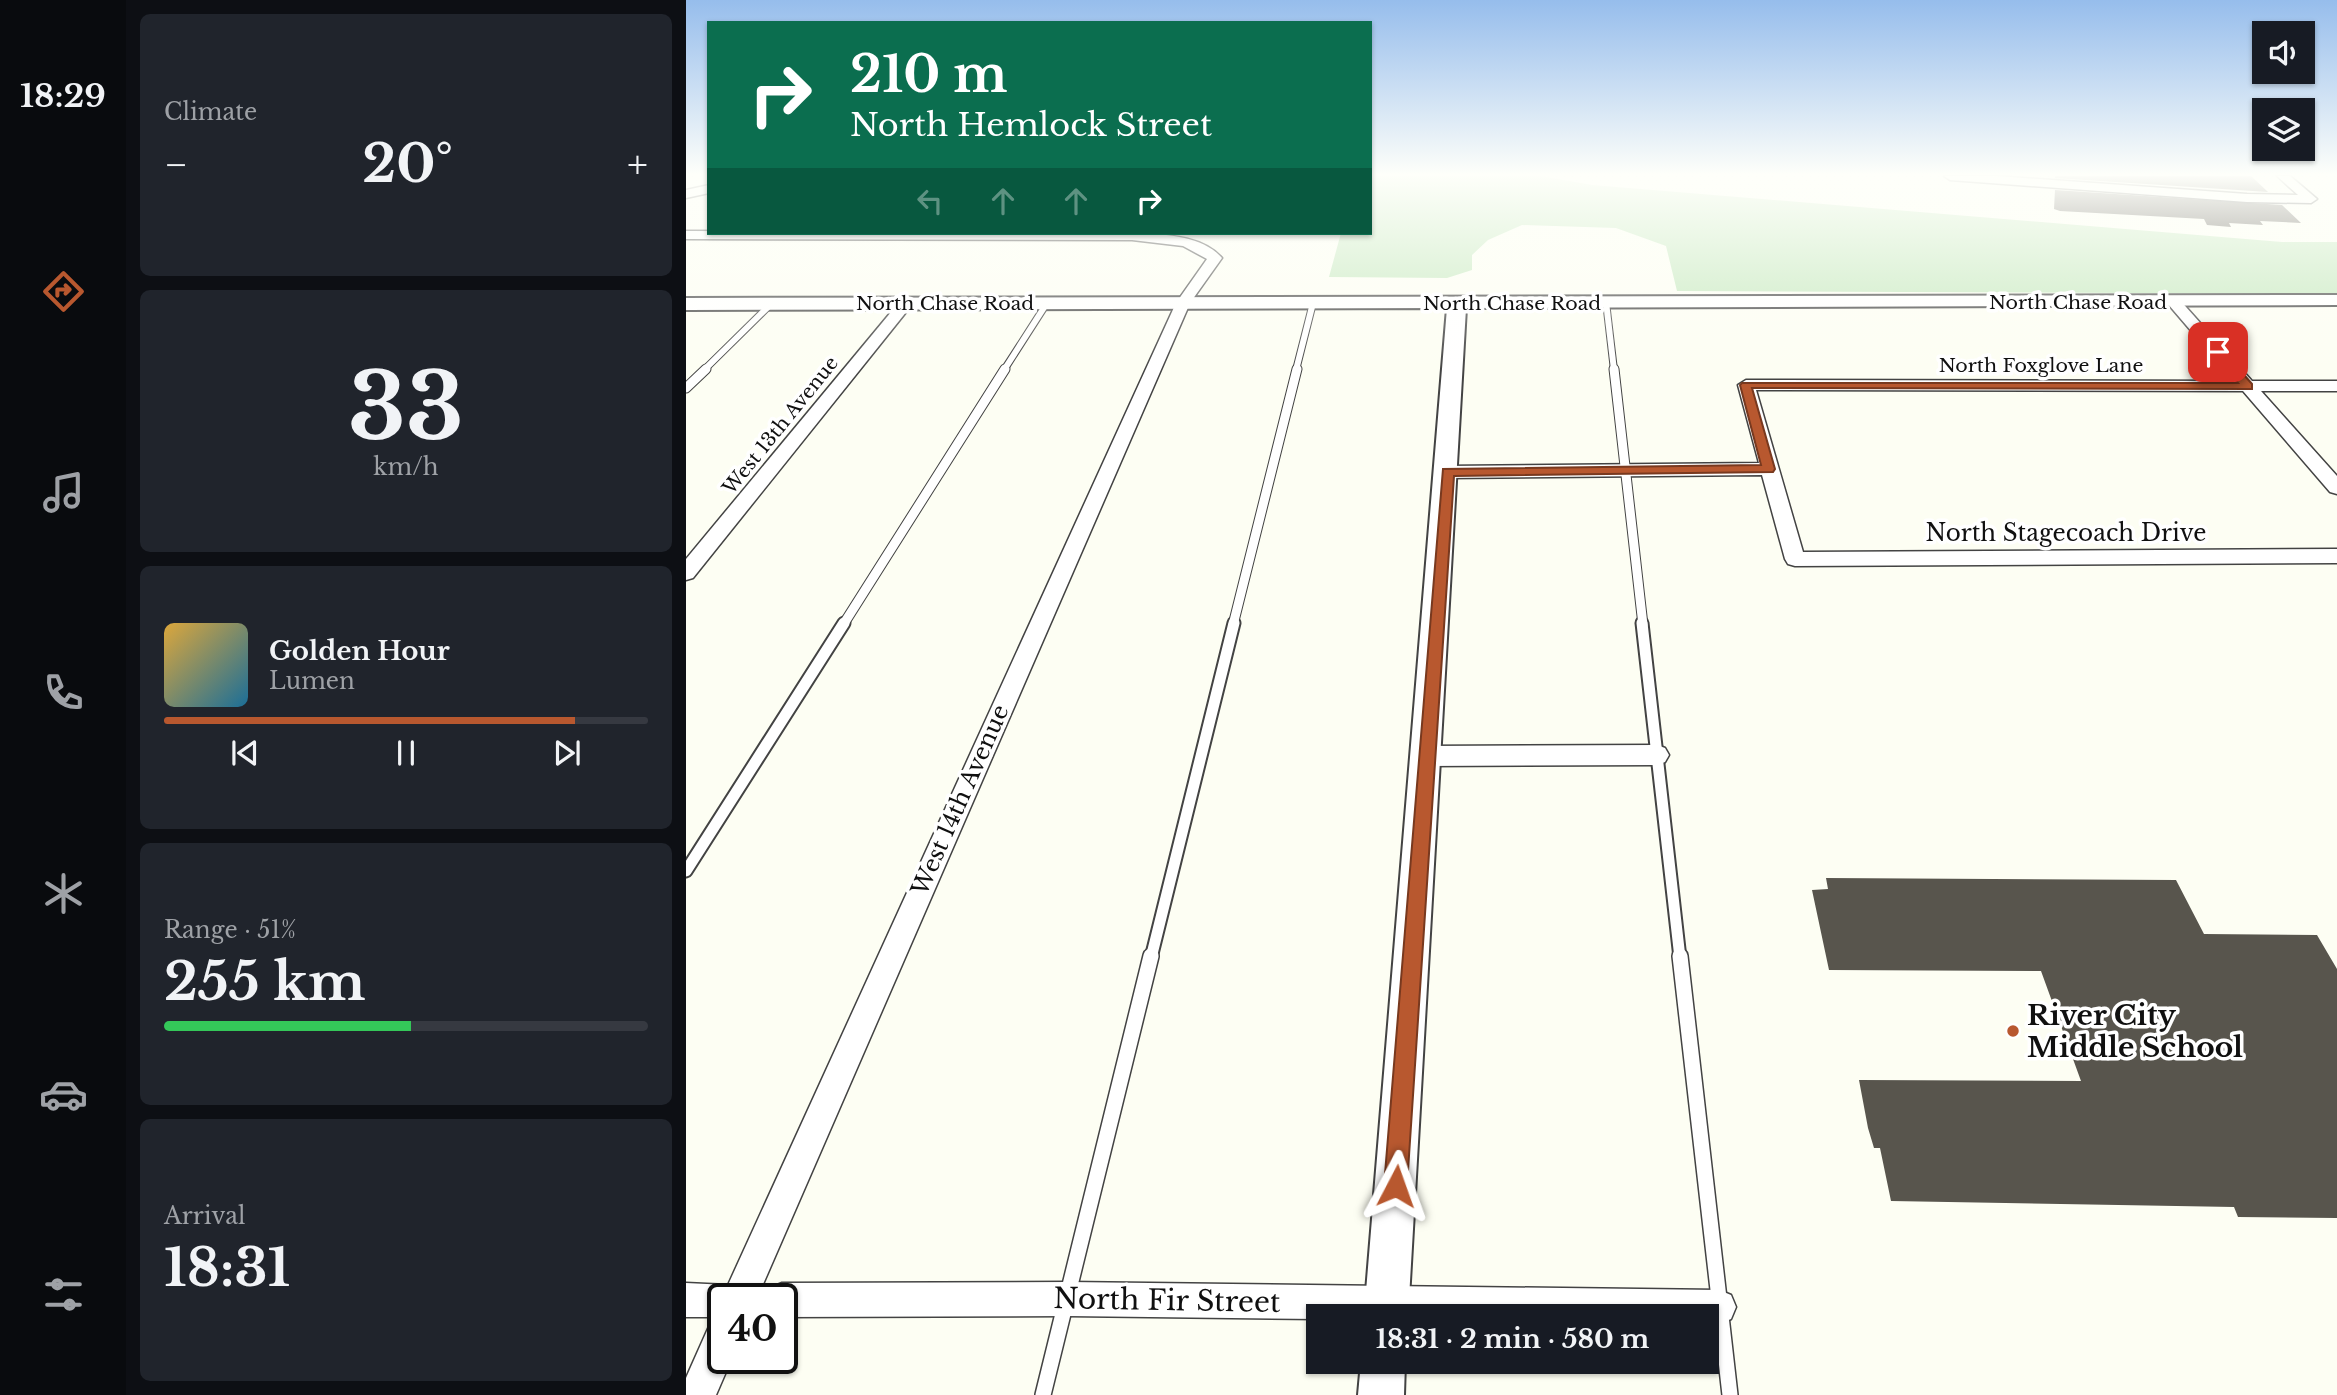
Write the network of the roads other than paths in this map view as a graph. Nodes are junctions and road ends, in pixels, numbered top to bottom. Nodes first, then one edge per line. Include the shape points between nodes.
1 (1171, 241) edge
2 (2337, 300) edge
3 (2174, 301) junction
4 (1606, 302) junction
5 (906, 303) junction
6 (1046, 303) junction
7 (1183, 303) junction
8 (1313, 303) junction
9 (1457, 303) junction
10 (686, 304) edge
11 (771, 304) junction
12 (2248, 386) junction
13 (2337, 386) edge
14 (686, 388) edge
15 (1768, 469) junction
16 (1625, 471) junction
17 (1447, 472) junction
18 (2337, 488) edge
19 (2337, 556) edge
20 (686, 573) edge
21 (1657, 755) junction
22 (1426, 756) junction
23 (686, 871) edge
24 (747, 1283) edge
25 (1068, 1299) junction
26 (686, 1300) edge
27 (707, 1300) edge
28 (798, 1300) edge
29 (1387, 1304) edge
30 (1719, 1304) edge
31 (1306, 1306) edge
32 (1719, 1307) edge
33 (707, 1372) edge
34 (1382, 1374) edge
35 (697, 1395) edge
36 (1043, 1395) edge
37 (1381, 1395) edge
38 (1730, 1395) edge

1 - 7 street, West 14th Avenue via 1199,247 1215,258
2 - 3 street, North Chase Road
3 - 4 street, North Chase Road
3 - 12 street
4 - 9 street, North Chase Road
4 - 16 lane
5 - 6 street, North Chase Road
5 - 11 street, North Chase Road
5 - 20 street, West 13th Avenue
6 - 7 street, North Chase Road
6 - 23 lane
7 - 8 street, North Chase Road
7 - 24 street, West 14th Avenue
8 - 9 street, North Chase Road
8 - 25 lane
9 - 17 street
10 - 11 street, North Chase Road
11 - 14 lane
12 - 13 street, North Foxglove Lane
12 - 15 street, North Foxglove Lane via 1746,385
12 - 18 street
15 - 16 street
15 - 19 street, North Stagecoach Drive via 1795,559
16 - 17 street
16 - 21 lane
17 - 22 street
21 - 22 street
21 - 30 lane
22 - 29 street
25 - 28 street, North Fir Street
25 - 31 street, North Fir Street
25 - 36 lane
26 - 27 street
32 - 38 lane
33 - 35 street
34 - 37 street

